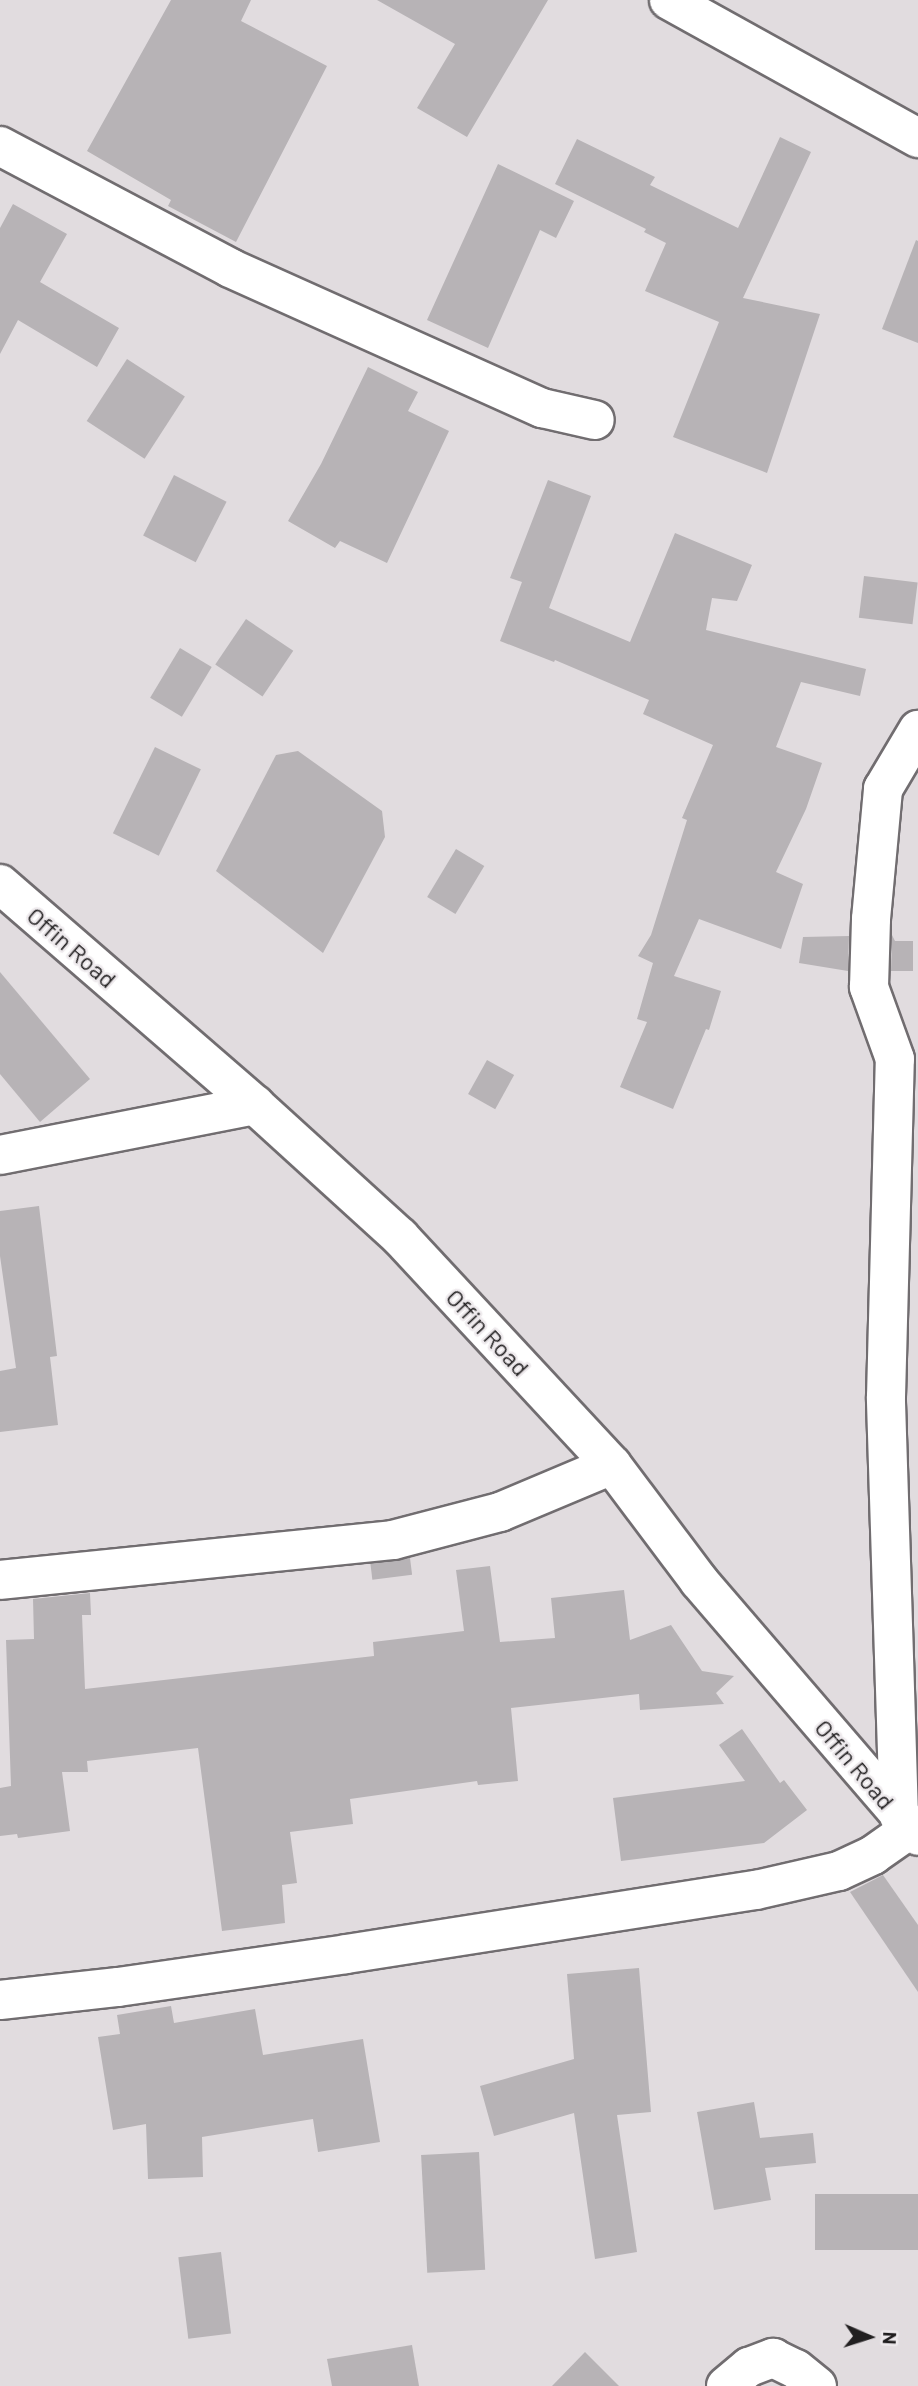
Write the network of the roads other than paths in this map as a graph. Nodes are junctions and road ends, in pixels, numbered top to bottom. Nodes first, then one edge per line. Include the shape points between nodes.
1 (669, 0) edge
2 (918, 138) edge
3 (0, 146) edge
4 (595, 420) dead end
5 (918, 730) edge
6 (0, 884) edge
7 (255, 1105) junction
8 (0, 1154) edge
9 (612, 1465) junction
10 (0, 1580) edge
11 (909, 1827) edge
12 (0, 2000) edge
13 (726, 2386) edge
14 (817, 2386) edge

1 - 2 street
3 - 4 street via 230,268 542,408
5 - 11 street via 883,789 869,987 895,1059 887,1397
6 - 7 street, Offin Road
7 - 8 street
7 - 9 street, Offin Road via 400,1237
9 - 10 street via 500,1512 393,1541
9 - 11 street, Offin Road via 699,1581
11 - 12 street via 873,1855 839,1871 756,1890 306,1960
13 - 14 street via 749,2367 773,2358

